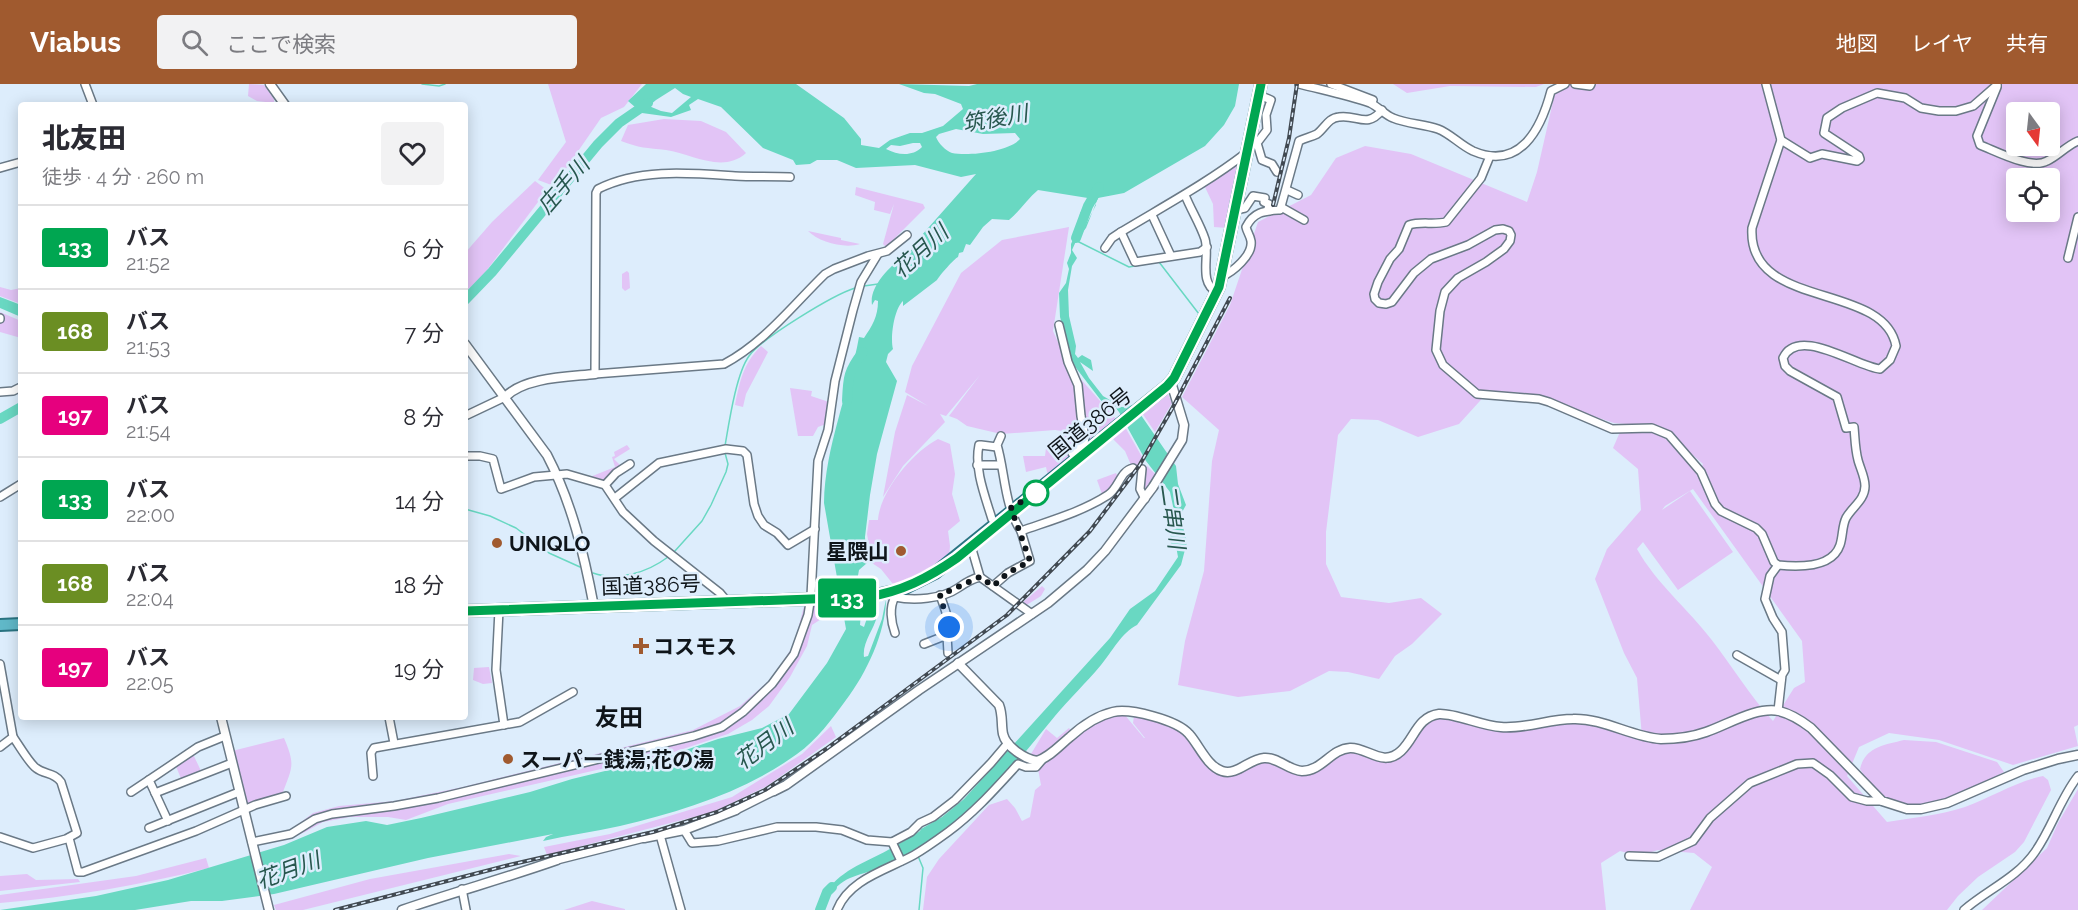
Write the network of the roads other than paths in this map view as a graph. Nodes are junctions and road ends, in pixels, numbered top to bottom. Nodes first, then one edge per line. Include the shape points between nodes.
1 (85, 84) edge
2 (270, 84) edge
3 (1299, 84) edge
4 (1331, 84) edge
5 (1565, 84) edge
6 (1575, 84) edge
7 (1591, 84) edge
8 (1766, 84) edge
9 (1997, 85) edge
10 (1260, 89) edge
11 (92, 102) edge
12 (283, 102) edge
13 (1379, 108) junction
14 (1781, 140) junction
15 (2078, 141) edge
16 (1248, 152) junction
17 (1490, 156) junction
18 (18, 163) edge
19 (0, 168) edge
20 (1277, 172) dead end
21 (790, 177) dead end
22 (1287, 190) junction
23 (1185, 195) junction
24 (1298, 195) dead end
25 (1281, 207) junction
26 (1268, 209) junction
27 (1236, 210) junction
28 (1152, 215) junction
29 (2078, 217) edge
30 (1304, 220) dead end
31 (1121, 232) junction
32 (907, 235) dead end
33 (1207, 247) junction
34 (1105, 248) dead end
35 (878, 254) junction
36 (1171, 256) junction
37 (2068, 258) dead end
38 (1221, 277) junction
39 (1217, 292) junction
40 (1059, 325) dead end
41 (468, 348) edge
42 (595, 374) junction
43 (1171, 382) junction
44 (18, 388) edge
45 (0, 392) edge
46 (505, 397) junction
47 (468, 415) edge
48 (1000, 436) dead end
49 (998, 447) junction
50 (468, 456) edge
51 (1076, 460) junction
52 (630, 464) dead end
53 (977, 465) junction
54 (1000, 465) junction
55 (1133, 468) dead end
56 (1142, 470) dead end
57 (557, 475) junction
58 (605, 485) junction
59 (18, 486) edge
60 (0, 497) edge
61 (615, 498) junction
62 (1145, 499) junction
63 (1012, 512) junction
64 (992, 519) dead end
65 (815, 529) junction
66 (1021, 531) junction
67 (971, 546) junction
68 (1778, 566) junction
69 (980, 577) junction
70 (993, 586) junction
71 (894, 594) junction
72 (940, 595) junction
73 (813, 600) junction
74 (725, 603) junction
75 (594, 607) junction
76 (499, 610) junction
77 (468, 611) edge
78 (1032, 614) junction
79 (18, 624) edge
80 (0, 625) edge
81 (895, 633) dead end
82 (947, 635) junction
83 (924, 644) dead end
84 (948, 652) dead end
85 (1737, 656) dead end
86 (958, 663) junction
87 (0, 664) edge
88 (1781, 681) junction
89 (573, 692) dead end
90 (1778, 711) junction
91 (222, 720) edge
92 (390, 720) edge
93 (504, 725) junction
94 (225, 736) junction
95 (13, 737) junction
96 (394, 743) junction
97 (1008, 743) junction
98 (0, 747) edge
99 (2078, 755) edge
100 (1042, 760) junction
101 (232, 763) junction
102 (373, 776) dead end
103 (2078, 776) edge
104 (149, 780) junction
105 (774, 791) joint
106 (131, 792) dead end
107 (240, 792) junction
108 (155, 793) junction
109 (286, 796) dead end
110 (1882, 801) junction
111 (244, 810) junction
112 (736, 810) joint
113 (168, 821) junction
114 (149, 828) dead end
115 (684, 830) junction
116 (660, 835) junction
117 (0, 837) edge
118 (69, 838) junction
119 (644, 838) joint
120 (892, 842) junction
121 (252, 843) junction
122 (1629, 856) dead end
123 (557, 861) joint
124 (901, 861) junction
125 (462, 889) junction
126 (269, 910) edge
127 (402, 910) edge
128 (466, 910) edge
129 (681, 910) edge
130 (837, 910) edge
131 (1964, 910) edge

1 - 11 street
2 - 12 street
3 - 13 street
4 - 13 street via 1374,100
5 - 17 street via 1551,91 1540,125 1525,144 1514,152
6 - 7 street
8 - 14 street
9 - 14 street via 1973,106 1956,111 1921,108 1905,98 1877,93 1842,108 1827,118 1824,133 1859,156 1857,161 1822,154 1810,158
9 - 15 street via 1977,136 1980,145 2035,165
10 - 16 highway, 国道386号
10 - 20 street via 1271,100 1266,115 1268,130 1257,143 1262,160 1272,164
13 - 17 street via 1392,118 1450,134 1468,148
13 - 22 street via 1373,119 1336,117 1320,132 1299,141
14 - 68 street via 1752,228 1757,254 1780,279 1874,317 1889,329 1896,346 1890,360 1880,369 1829,350 1799,346 1785,352 1783,363 1790,371 1837,398 1846,428 1854,427 1865,490 1847,516 1841,544 1832,557 1807,566
16 - 23 street
16 - 27 highway, 国道386号
17 - 68 street via 1480,177 1446,222 1409,225 1378,282 1375,299 1379,303 1392,302 1414,273 1431,260 1496,230 1509,231 1510,241 1504,249 1458,278 1444,292 1436,350 1443,365 1477,394 1539,399 1612,429 1652,428 1669,435 1701,472 1715,504 1721,511 1756,528
18 - 19 street
21 - 42 street via 696,173 630,178 598,189
22 - 24 street
22 - 25 street
23 - 28 street
23 - 33 street
25 - 26 street
25 - 30 street
26 - 27 street via 1265,198 1253,196 1245,207
26 - 38 street via 1249,221 1248,252
27 - 38 highway, 国道386号
28 - 31 street
28 - 36 street
29 - 37 street
31 - 34 street
31 - 36 street via 1135,262
32 - 35 street
33 - 36 street via 1200,252
33 - 39 street via 1206,281
35 - 42 street via 825,274 759,340 724,364
35 - 65 street via 861,282 835,381 828,430 818,461
38 - 39 highway, 国道386号
39 - 43 highway, 国道386号
40 - 51 street via 1078,385 1086,437 1084,444 1072,453
41 - 46 street
42 - 46 street via 532,383
43 - 51 highway, 国道386号
43 - 62 street via 1184,425 1182,440
44 - 45 street
46 - 47 street
46 - 57 street
48 - 49 street
49 - 53 street via 979,445
49 - 54 street
50 - 57 street via 493,459 501,489 534,477
51 - 63 highway, 国道386号
52 - 58 street
53 - 54 street
53 - 64 street
54 - 63 street
55 - 66 street via 1128,469 1109,495
56 - 62 street via 1140,489
57 - 58 street via 576,475
57 - 75 street via 571,508
58 - 61 street
59 - 60 street
61 - 65 street via 659,464 725,449 743,451 747,455 754,504 764,525 788,545
61 - 74 street via 622,512 720,593
62 - 78 street via 1087,570
63 - 66 street
63 - 67 highway, 国道386号
65 - 73 street
66 - 70 street via 1030,561
67 - 69 street
67 - 71 highway, 国道386号 via 935,573
68 - 88 street via 1770,576 1765,599 1782,632 1785,670
69 - 70 street
69 - 72 street
70 - 78 street
71 - 72 street via 912,599
71 - 73 highway, 国道386号
71 - 81 street via 891,620
72 - 82 street via 948,619
73 - 74 highway, 国道386号
73 - 121 street via 797,646 780,675 722,727 470,791 332,814 291,834
74 - 75 highway, 国道386号
75 - 76 highway, 国道386号
76 - 77 highway, 国道386号
76 - 93 street via 496,670
78 - 86 street
79 - 80 highway
82 - 83 street
82 - 84 street
85 - 88 street
86 - 97 street via 999,705
86 - 105 street
87 - 95 street
88 - 90 street
89 - 93 street via 520,722
90 - 100 street via 1754,713 1687,737 1661,739 1592,720 1500,727 1440,714 1416,727 1400,752 1391,757 1371,755 1352,747 1303,771 1264,758 1225,772 1209,762 1187,732 1170,722 1115,711 1085,725
90 - 110 street via 1811,728
91 - 94 street
92 - 96 street
93 - 96 street
94 - 101 street
94 - 104 street via 198,747
95 - 98 street
95 - 118 street via 37,770 57,776 61,782 77,833
96 - 102 street via 374,748
97 - 100 street via 1025,757
97 - 120 street via 955,800
99 - 110 street via 2023,770 1947,803 1907,809
100 - 124 street via 1036,767 1018,764 950,831
101 - 107 street
101 - 108 street
103 - 131 street via 2025,864
104 - 106 street
104 - 108 street
105 - 112 street
107 - 111 street
107 - 113 street
108 - 113 street
109 - 111 street
110 - 122 street via 1852,797 1813,763 1797,764 1750,783 1710,818 1693,841 1659,857
111 - 118 street via 83,872 78,872
111 - 121 street
112 - 115 street
113 - 114 street
115 - 116 street
115 - 120 street via 692,843 777,827 842,830 867,840
116 - 119 street
116 - 129 street
117 - 118 street via 33,849
119 - 123 street
120 - 124 street
121 - 126 street
123 - 125 street
124 - 130 street via 859,883
125 - 127 street
125 - 128 street

